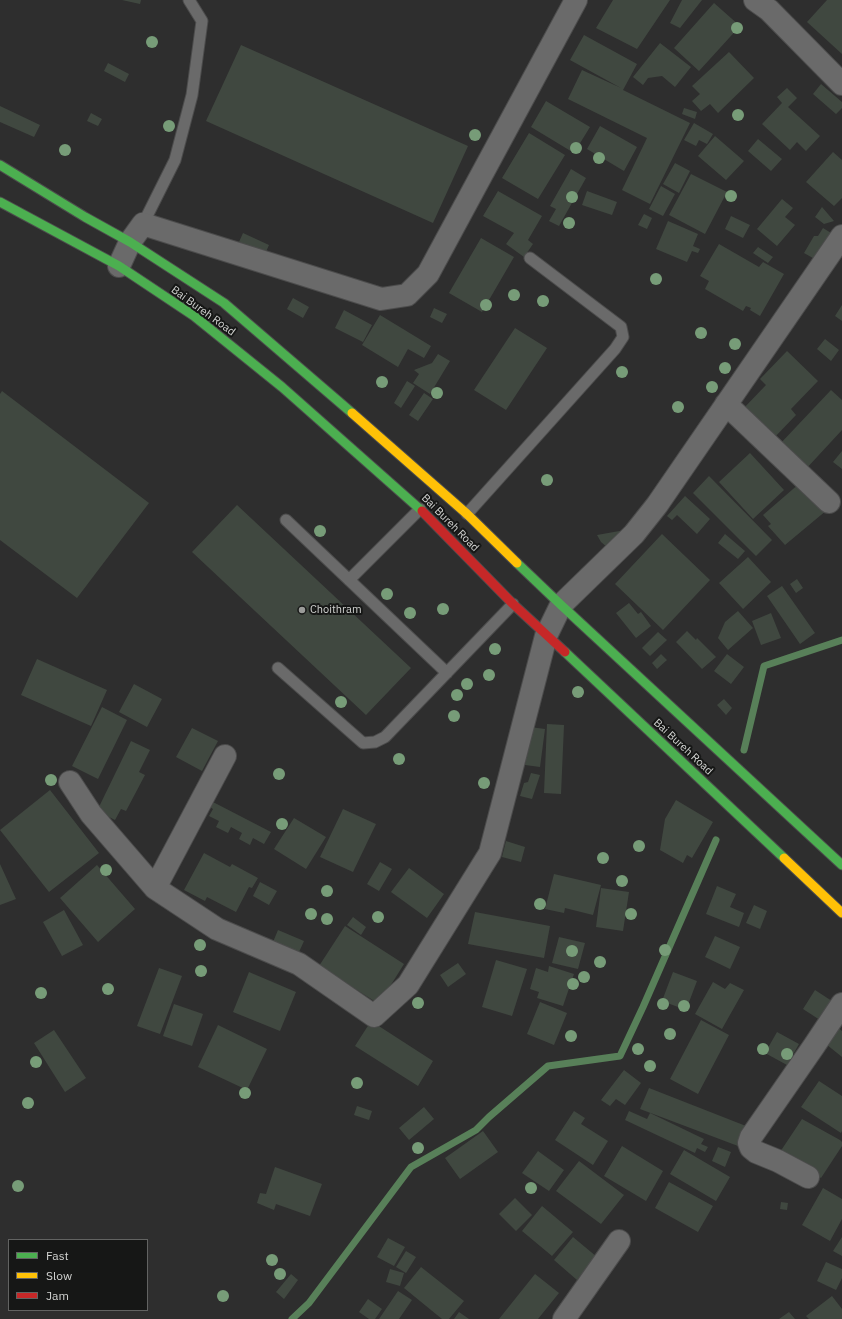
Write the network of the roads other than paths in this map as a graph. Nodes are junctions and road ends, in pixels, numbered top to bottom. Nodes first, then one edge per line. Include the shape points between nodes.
1 (189, 0) edge
2 (576, 0) edge
3 (755, 0) edge
4 (842, 84) edge
5 (0, 165) edge
6 (0, 202) edge
7 (143, 224) junction
8 (842, 236) edge
9 (130, 242) junction
10 (530, 258) dead end
11 (119, 266) junction
12 (726, 404) junction
13 (829, 502) dead end
14 (420, 510) junction
15 (467, 514) junction
16 (286, 520) dead end
17 (348, 580) junction
18 (513, 604) junction
19 (561, 605) junction
20 (546, 636) junction
21 (278, 668) dead end
22 (447, 672) junction
23 (225, 756) dead end
24 (70, 782) dead end
25 (842, 865) edge
26 (155, 888) junction
27 (842, 913) edge
28 (842, 1004) edge
29 (808, 1177) dead end
30 (619, 1241) dead end
31 (564, 1319) edge

1 - 7 lane via 202,21 192,95 175,160
2 - 7 street via 428,274 407,295 381,299 358,293
3 - 4 street via 769,10
5 - 9 highway, Bai Bureh Road
6 - 11 highway, Bai Bureh Road
7 - 9 street
8 - 12 street
9 - 11 street
9 - 15 highway, Bai Bureh Road via 224,303
10 - 15 lane via 621,326 623,337
11 - 14 highway, Bai Bureh Road via 194,316 282,386
12 - 13 street
12 - 19 street via 657,505 634,534
14 - 17 lane
14 - 18 highway, Bai Bureh Road
15 - 19 highway, Bai Bureh Road
16 - 17 lane
17 - 22 lane
18 - 20 highway, Bai Bureh Road
18 - 22 lane
19 - 20 street
19 - 25 highway, Bai Bureh Road
20 - 26 street via 490,853 408,985 374,1016 298,964 217,929
20 - 27 highway, Bai Bureh Road
21 - 22 lane via 363,743 375,742 385,737
23 - 26 street
24 - 26 street via 91,814
28 - 29 street via 749,1143 756,1152
30 - 31 street

